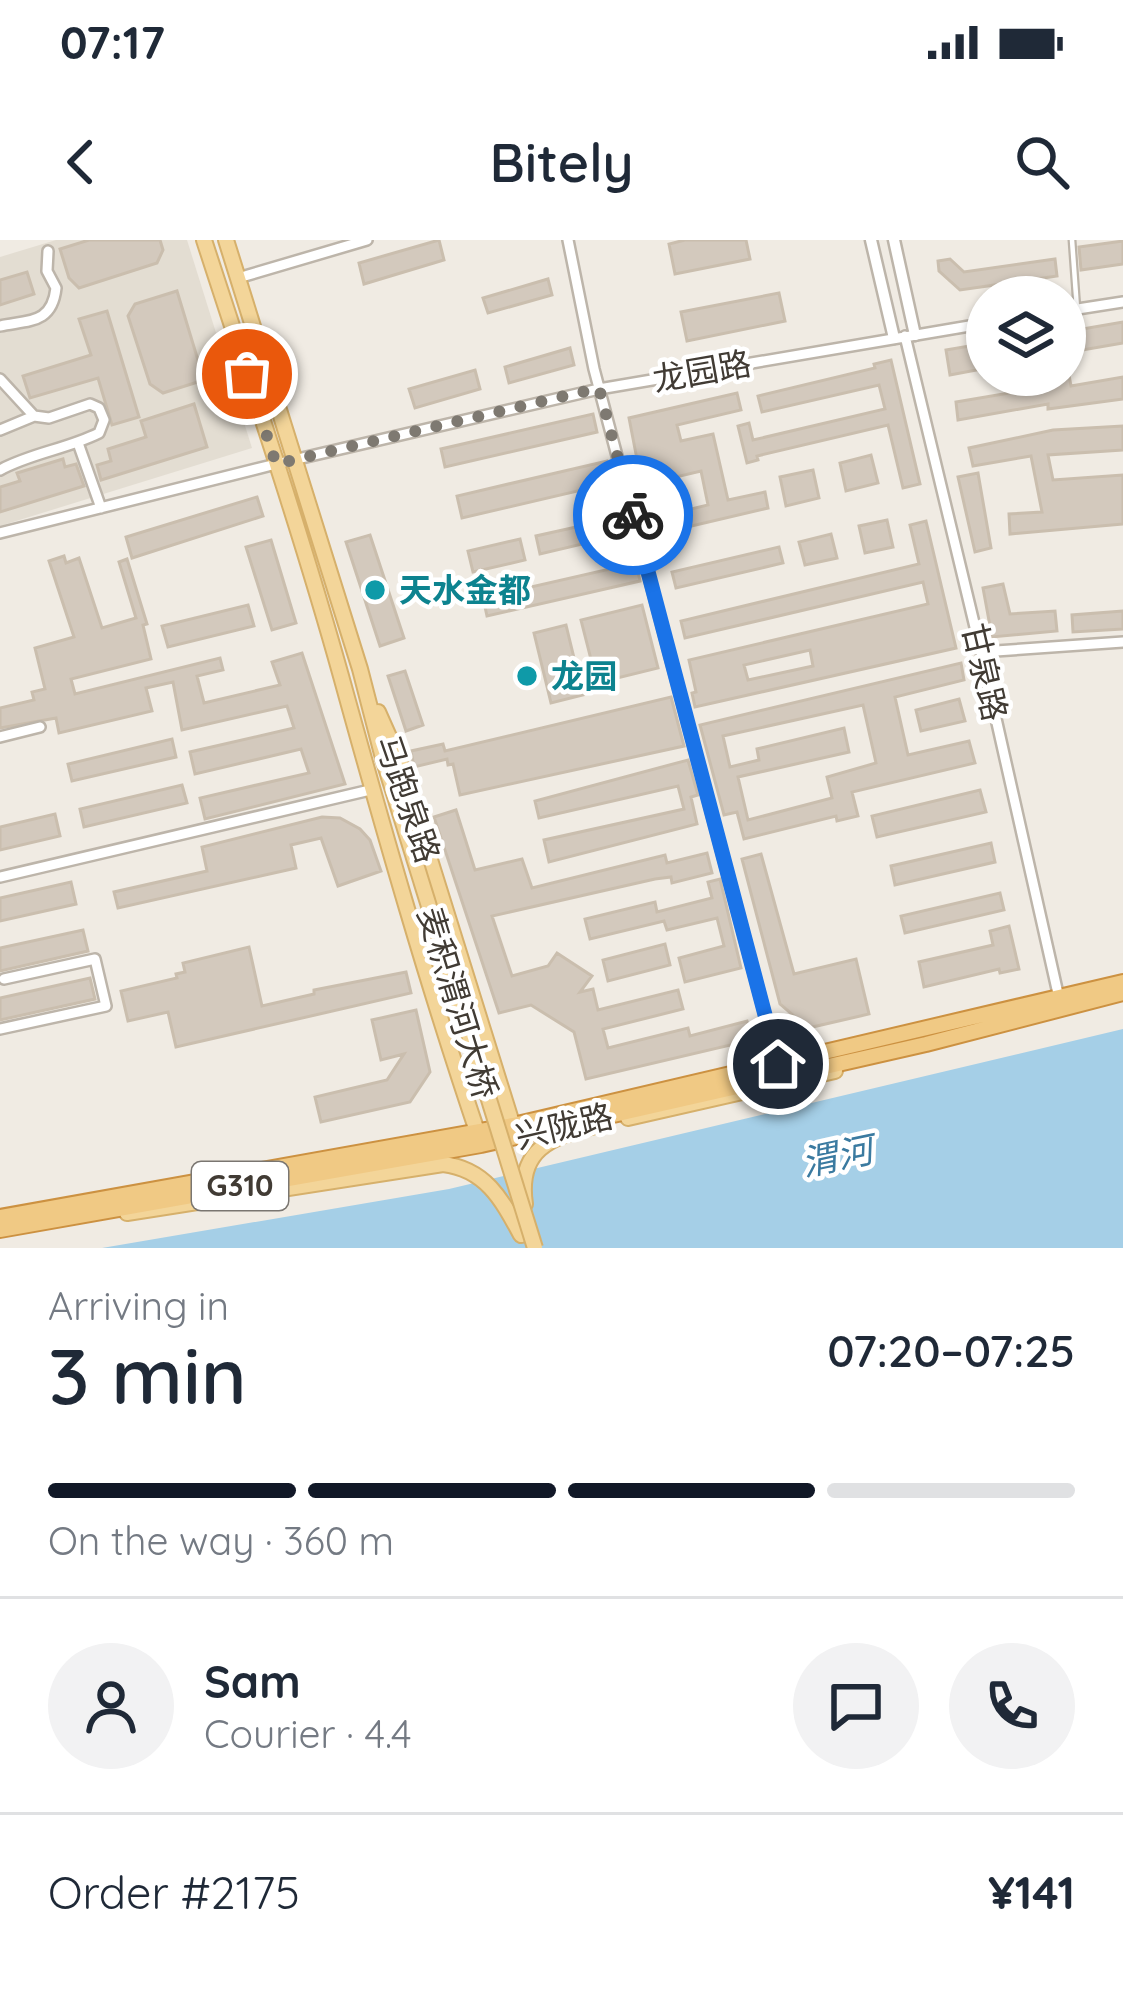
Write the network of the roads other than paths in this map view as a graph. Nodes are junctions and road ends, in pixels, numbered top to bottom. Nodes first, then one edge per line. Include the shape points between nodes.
1 (204, 240) edge
2 (226, 240) edge
3 (367, 240) edge
4 (568, 240) edge
5 (871, 240) edge
6 (894, 240) edge
7 (1072, 240) edge
8 (48, 251) dead end
9 (1071, 276) edge
10 (238, 278) junction
11 (1123, 302) edge
12 (1086, 308) edge
13 (0, 326) edge
14 (966, 326) edge
15 (905, 336) junction
16 (0, 379) edge
17 (599, 388) junction
18 (34, 416) junction
19 (0, 430) edge
20 (78, 443) junction
21 (296, 460) junction
22 (276, 464) junction
23 (0, 470) edge
24 (101, 508) junction
25 (0, 533) edge
26 (1123, 642) edge
27 (981, 652) junction
28 (359, 669) junction
29 (340, 675) junction
30 (40, 727) dead end
31 (0, 737) edge
32 (378, 759) junction
33 (370, 790) junction
34 (0, 877) edge
35 (4, 980) dead end
36 (1123, 982) edge
37 (1123, 994) edge
38 (1060, 1004) junction
39 (0, 1029) edge
40 (926, 1044) junction
41 (778, 1064) junction
42 (514, 1131) junction
43 (479, 1138) junction
44 (98, 1215) junction
45 (0, 1217) edge
46 (0, 1230) edge
47 (526, 1238) edge
48 (535, 1248) edge

1 - 22 main road, 马跑泉路
2 - 10 main road, 马跑泉路
3 - 10 street
4 - 17 street
5 - 15 street
6 - 15 street
7 - 9 lane
8 - 13 street via 56,288 51,309 30,323
10 - 21 main road, 马跑泉路
11 - 12 street
14 - 15 street, 龙园路
15 - 17 street, 龙园路
15 - 27 street, 甘泉路
16 - 18 street
17 - 21 street, 龙园路
17 - 41 street
18 - 19 street
18 - 20 street via 95,405 102,429
20 - 23 street
20 - 24 street
21 - 22 street, 龙园路
21 - 28 main road, 马跑泉路
22 - 24 street, 龙园路
22 - 29 main road, 马跑泉路
24 - 25 street, 龙园路
26 - 27 street
27 - 38 street, 甘泉路
28 - 32 main road, 马跑泉路
28 - 42 main road, 马跑泉路 via 398,757
29 - 32 main road, 马跑泉路
29 - 33 main road, 马跑泉路
30 - 31 street
32 - 47 main road, 麦积渭河大桥, bridge
33 - 34 street
33 - 43 main road, 马跑泉路
35 - 39 street via 95,959 106,1006
36 - 38 highway, 兴陇路
37 - 38 highway, 兴陇路
38 - 40 highway, 兴陇路
38 - 41 highway, 兴陇路
40 - 42 highway, 兴陇路
40 - 47 main road, bridge via 546,1142 524,1180
41 - 42 highway, 兴陇路
42 - 43 highway, 兴陇路
43 - 44 highway, 兴陇路 / G310
43 - 45 highway, 兴陇路
44 - 46 highway, 兴陇路 / G310
44 - 47 main road via 419,1165 459,1166 489,1184
47 - 48 main road, 麦积渭河大桥, bridge

